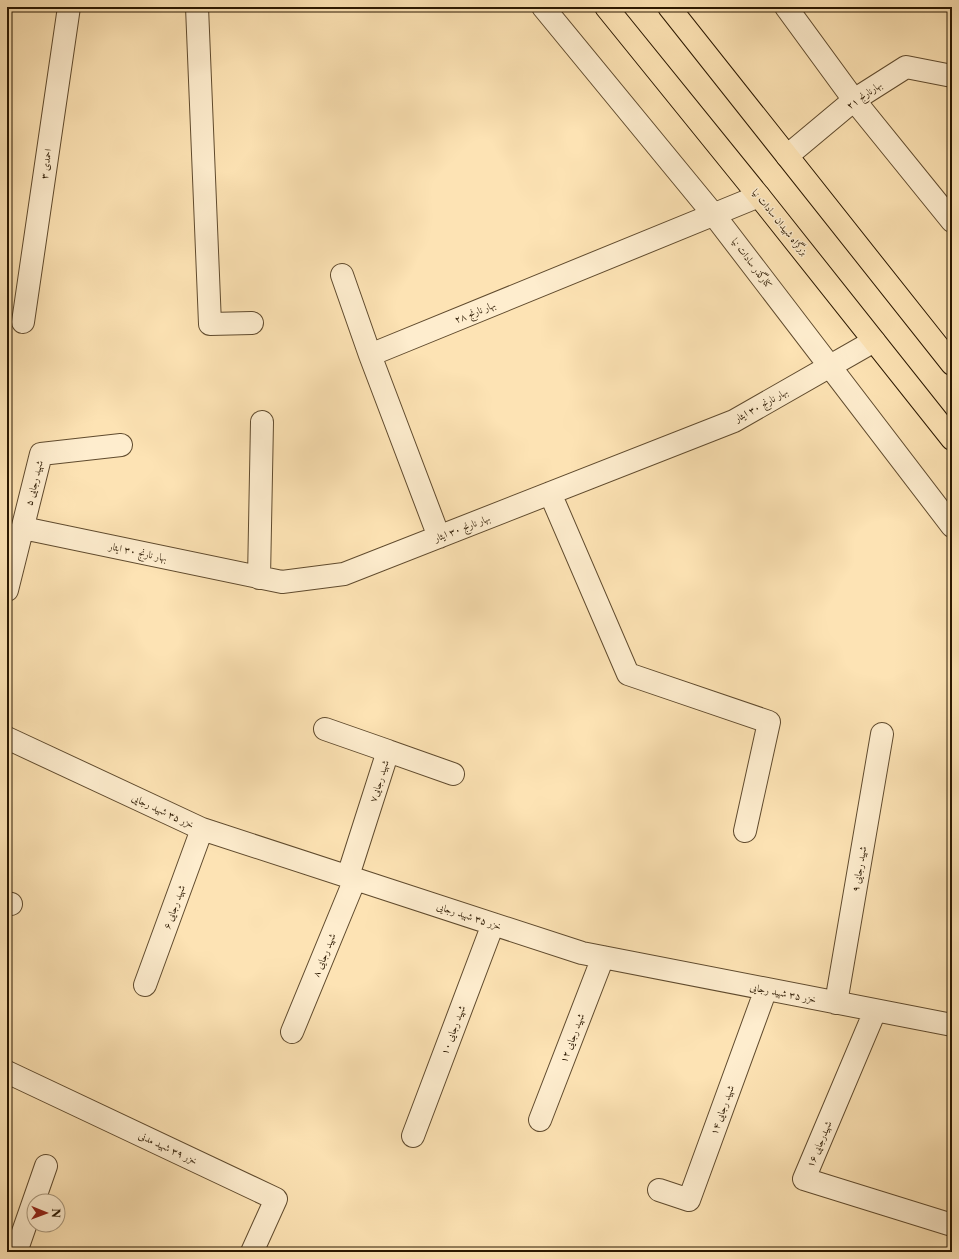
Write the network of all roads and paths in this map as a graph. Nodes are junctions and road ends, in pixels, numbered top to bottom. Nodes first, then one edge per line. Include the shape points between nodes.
1 (69, 7) edge
2 (197, 7) edge
3 (543, 7) edge
4 (606, 7) edge
5 (669, 7) edge
6 (786, 7) edge
7 (952, 76) edge
8 (854, 100) junction
9 (787, 156) junction
10 (759, 196) junction
11 (714, 215) junction
12 (952, 221) edge
13 (342, 275) dead end
14 (24, 322) dead end
15 (252, 323) dead end
16 (874, 341) junction
17 (370, 355) junction
18 (952, 364) edge
19 (830, 366) junction
20 (262, 422) dead end
21 (952, 439) edge
22 (121, 445) dead end
23 (550, 493) junction
24 (952, 526) edge
25 (23, 528) junction
26 (439, 537) junction
27 (259, 578) junction
28 (7, 590) edge
29 (325, 729) dead end
30 (882, 734) dead end
31 (7, 738) edge
32 (388, 751) junction
33 (453, 774) dead end
34 (202, 829) junction
35 (745, 831) dead end
36 (351, 878) junction
37 (493, 924) junction
38 (603, 957) junction
39 (145, 985) dead end
40 (766, 989) junction
41 (836, 1003) junction
42 (875, 1011) junction
43 (952, 1025) edge
44 (292, 1032) dead end
45 (7, 1072) edge
46 (540, 1120) dead end
47 (413, 1136) dead end
48 (46, 1166) dead end
49 (659, 1190) dead end
50 (952, 1226) edge
51 (16, 1252) edge
52 (252, 1252) edge

1 - 14 street, احمدی ۳
2 - 15 street via 210,324
3 - 11 street, کنارگذر سادات نیا
4 - 10 highway, بزرگراه شهیدان سادات نیا
5 - 9 highway
6 - 8 street
7 - 8 street, بهارنارنج ۲۱ via 906,67
8 - 9 street, بهارنارنج ۲۱
8 - 12 street
9 - 18 highway
10 - 11 street, بهار نارنج ۲۸
10 - 16 highway, بزرگراه شهیدان سادات نیا
11 - 17 street, بهار نارنج ۲۸
11 - 19 street, کنارگذر سادات نیا
13 - 17 street
16 - 19 street, بهار نارنج ۳۰ ایثار
16 - 21 highway, بزرگراه شهیدان سادات نیا
17 - 26 street
19 - 23 street, بهار نارنج ۳۰ ایثار via 734,421
19 - 24 street, کنارگذر سادات نیا
20 - 27 street
22 - 25 street, شهید رجایی ۵ via 41,454
23 - 26 street, بهار نارنج ۳۰ ایثار
23 - 35 street via 628,674 769,722
25 - 27 street, بهار نارنج ۳۰ ایثار
25 - 28 street, شهید رجایی ۵
26 - 27 street, بهار نارنج ۳۰ ایثار via 344,574 282,582
29 - 32 street
30 - 41 street, شهید رجایی ۹
31 - 34 street, خزر ۳۵ شهید رجایی
32 - 33 street, شهید رجایی۷
32 - 36 street, شهید رجایی۷
34 - 36 street, خزر ۳۵ شهید رجایی
34 - 39 street, شهید رجایی ۶
36 - 37 street, خزر ۳۵ شهید رجایی
36 - 44 street, شهید رجایی ۸
37 - 38 street, خزر ۳۵ شهید رجایی via 582,953
37 - 47 street, شهید رجایی ۱۰
38 - 40 street, خزر ۳۵ شهید رجایی
38 - 46 street, شهید رجایی ۱۲
40 - 41 street, خزر ۳۵ شهید رجایی
40 - 49 street, شهید رجایی ۱۴ via 690,1200
41 - 42 street, خزر ۳۵ شهید رجایی
42 - 43 street, خزر ۳۵ شهید رجایی
42 - 50 street, شهیدرجایی ۱۶ via 804,1179
45 - 52 street, خزر ۳۹ شهید مدنی via 276,1199
48 - 51 street

